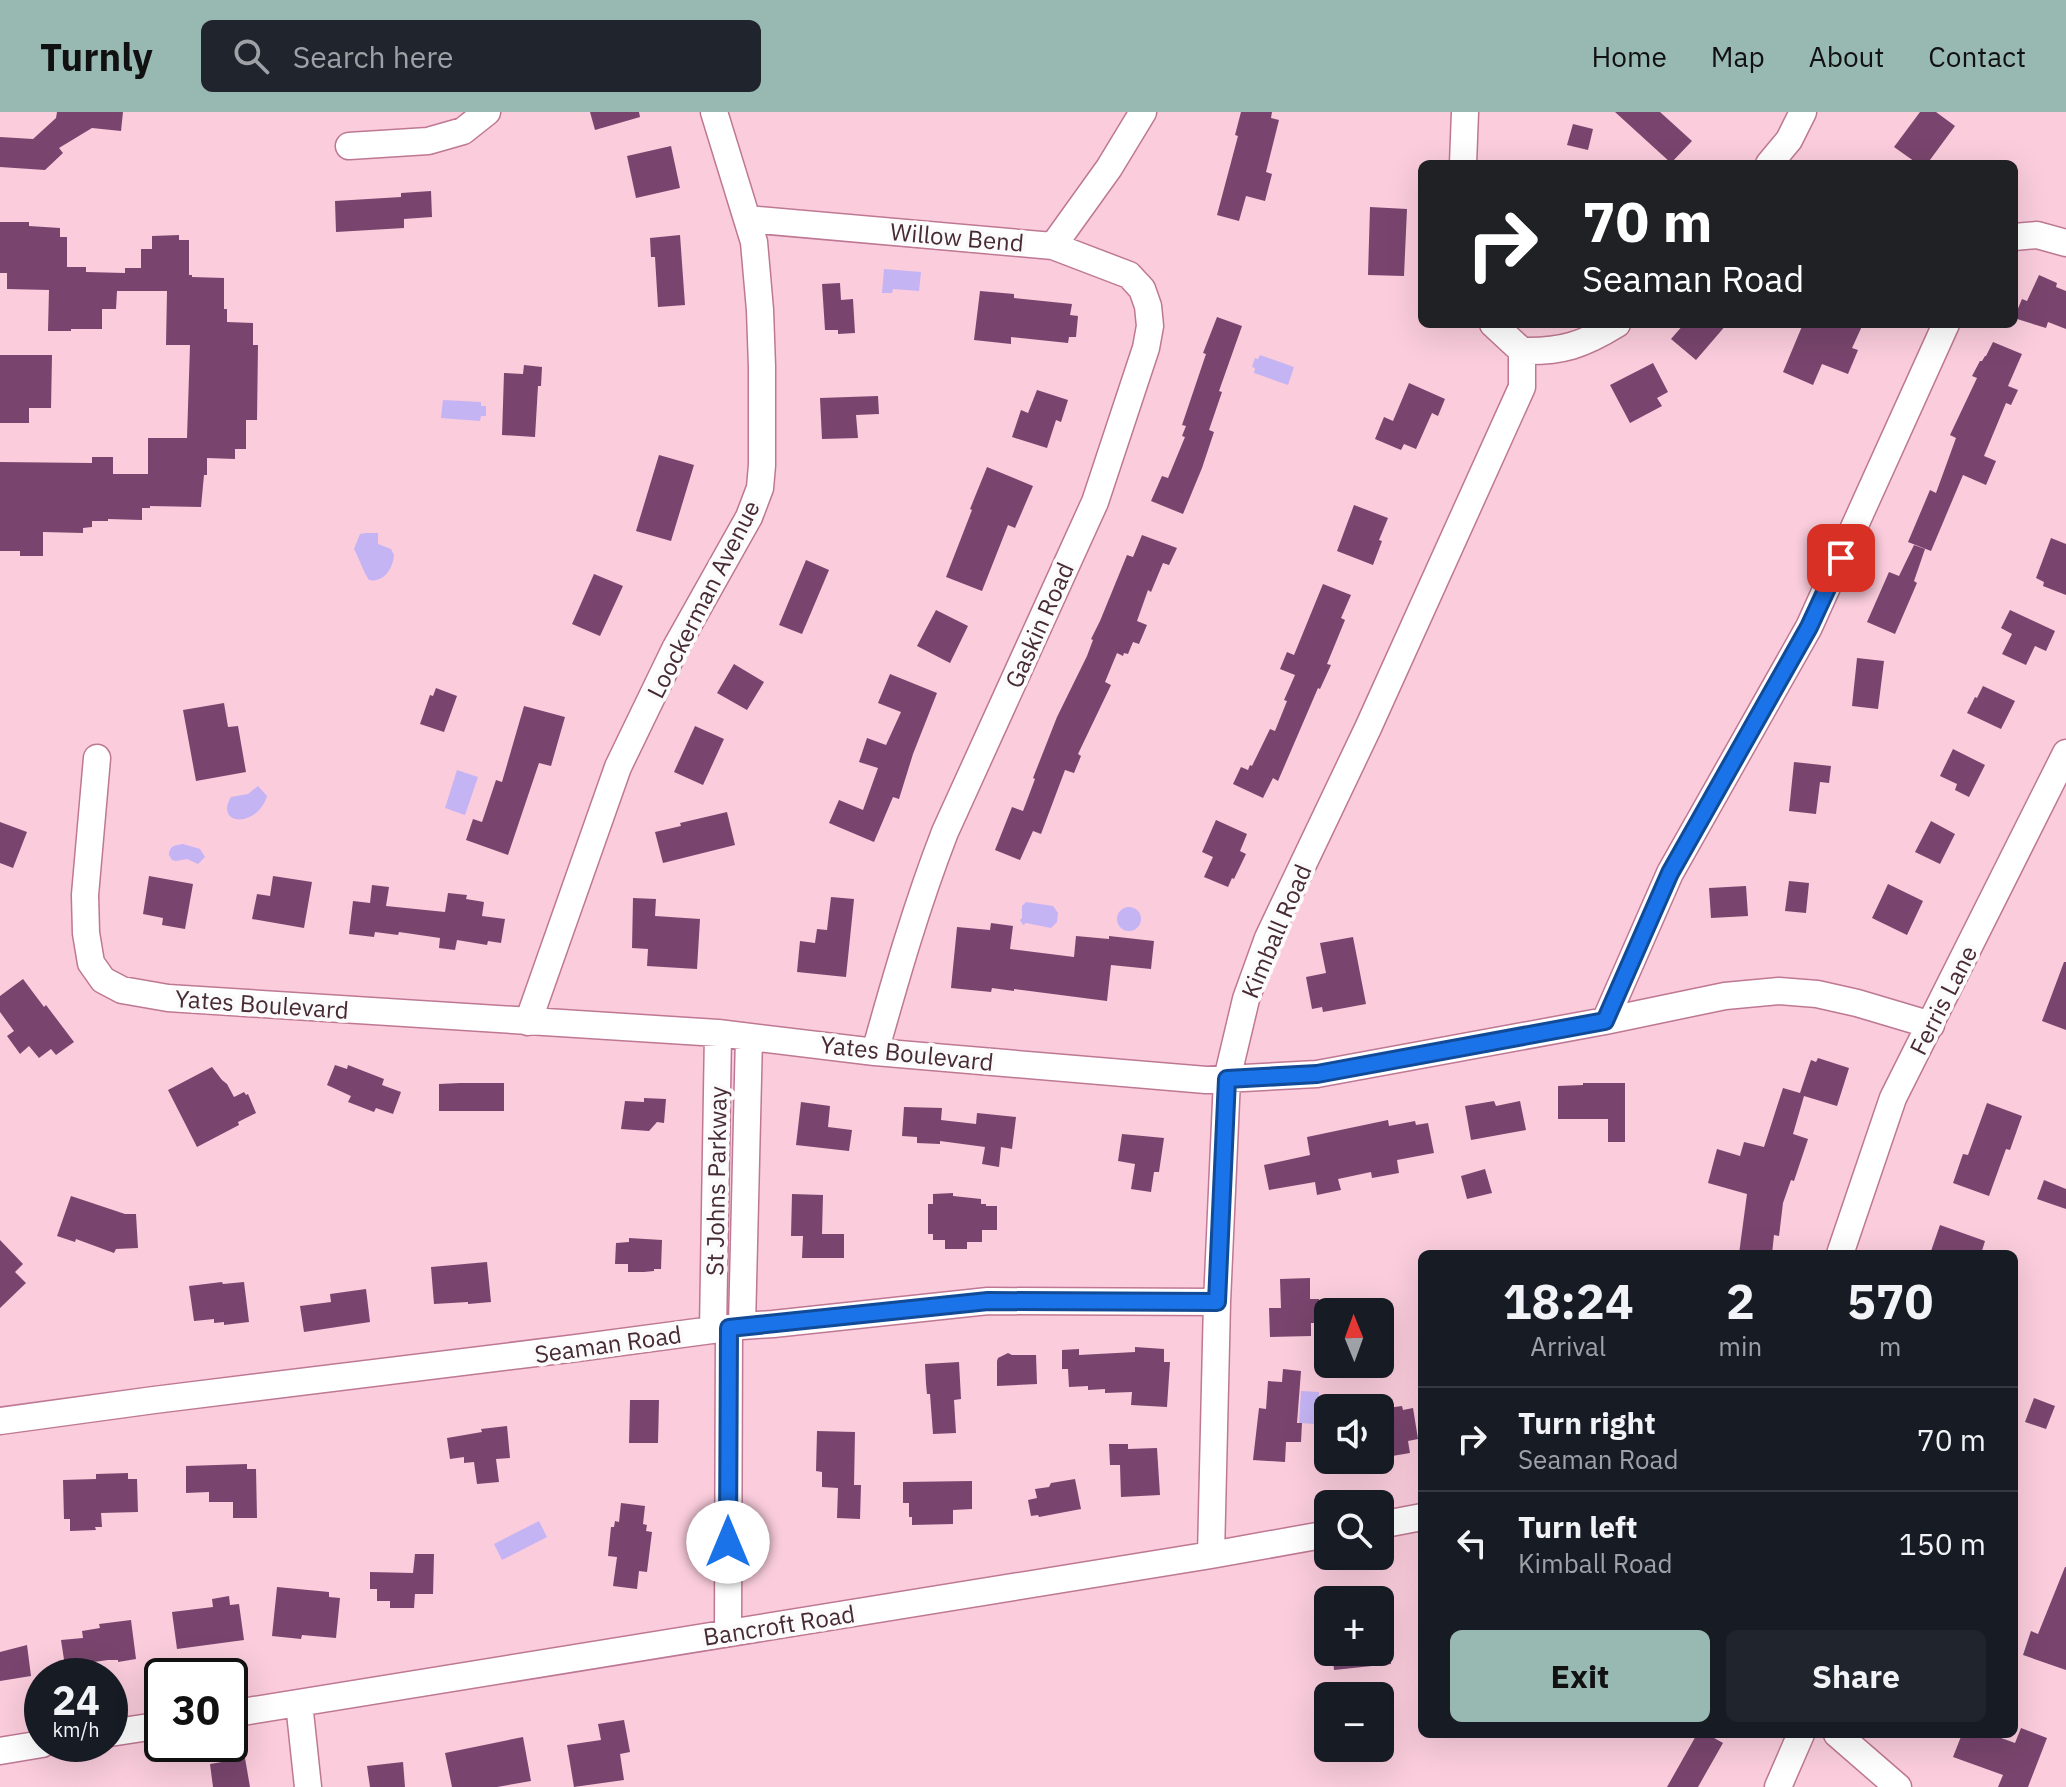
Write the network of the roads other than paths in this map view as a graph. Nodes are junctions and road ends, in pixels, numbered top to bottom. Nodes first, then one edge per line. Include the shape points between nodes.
1 (487, 112) edge
2 (714, 112) edge
3 (1143, 112) edge
4 (1465, 112) edge
5 (1803, 112) edge
6 (349, 146) dead end
7 (1463, 160) edge
8 (1772, 160) edge
9 (747, 219) junction
10 (2018, 236) edge
11 (2066, 243) edge
12 (1053, 246) junction
13 (1497, 328) edge
14 (1611, 328) edge
15 (1944, 328) edge
16 (1522, 351) junction
17 (2066, 753) edge
18 (97, 758) dead end
19 (1605, 1021) junction
20 (528, 1022) junction
21 (1931, 1025) junction
22 (718, 1033) junction
23 (749, 1037) junction
24 (875, 1052) junction
25 (1227, 1079) junction
26 (1841, 1250) edge
27 (1217, 1302) junction
28 (728, 1328) junction
29 (0, 1421) edge
30 (1418, 1518) edge
31 (1394, 1522) edge
32 (1314, 1537) edge
33 (1211, 1555) junction
34 (728, 1633) junction
35 (299, 1703) junction
36 (248, 1711) edge
37 (1799, 1738) edge
38 (1842, 1738) edge
39 (24, 1747) edge
40 (0, 1751) edge
41 (308, 1787) edge
42 (1778, 1787) edge
43 (1898, 1787) edge

1 - 6 street via 463,131 428,141
2 - 9 street, Loockerman Avenue
3 - 12 street, Willow Bend
4 - 7 street
5 - 8 street
9 - 12 street, Willow Bend
9 - 20 street, Loockerman Avenue via 760,310 760,488 618,767
10 - 11 street
12 - 24 street, Gaskin Road via 1129,275 1142,289 1150,326 1146,348 1095,502 927,878
13 - 16 street
14 - 16 street via 1553,351
15 - 19 street via 1809,627 1670,873
16 - 25 street, Kimball Road via 1522,387 1268,938 1246,999
17 - 21 street, Ferris Lane
18 - 20 street, Yates Boulevard via 86,933 91,963 103,980 122,990 168,998
19 - 21 street, Yates Boulevard via 1725,996 1779,991 1817,994
19 - 25 street, Yates Boulevard via 1317,1074
20 - 22 street, Yates Boulevard
21 - 26 street, Ferris Lane via 1893,1098
22 - 23 street, Yates Boulevard
22 - 28 street, St Johns Parkway
23 - 24 street, Yates Boulevard
23 - 28 street, St Johns Parkway
24 - 25 street, Yates Boulevard
25 - 27 street, Kimball Road
27 - 28 street, Seaman Road via 988,1301
27 - 33 street, Kimball Road
28 - 29 street, Seaman Road
28 - 34 street, St Johns Parkway
30 - 31 street
32 - 33 street, Bancroft Road
33 - 34 street, Bancroft Road
34 - 35 street, Bancroft Road
35 - 36 street, Bancroft Road
35 - 41 street
37 - 42 street
38 - 43 street
39 - 40 street

